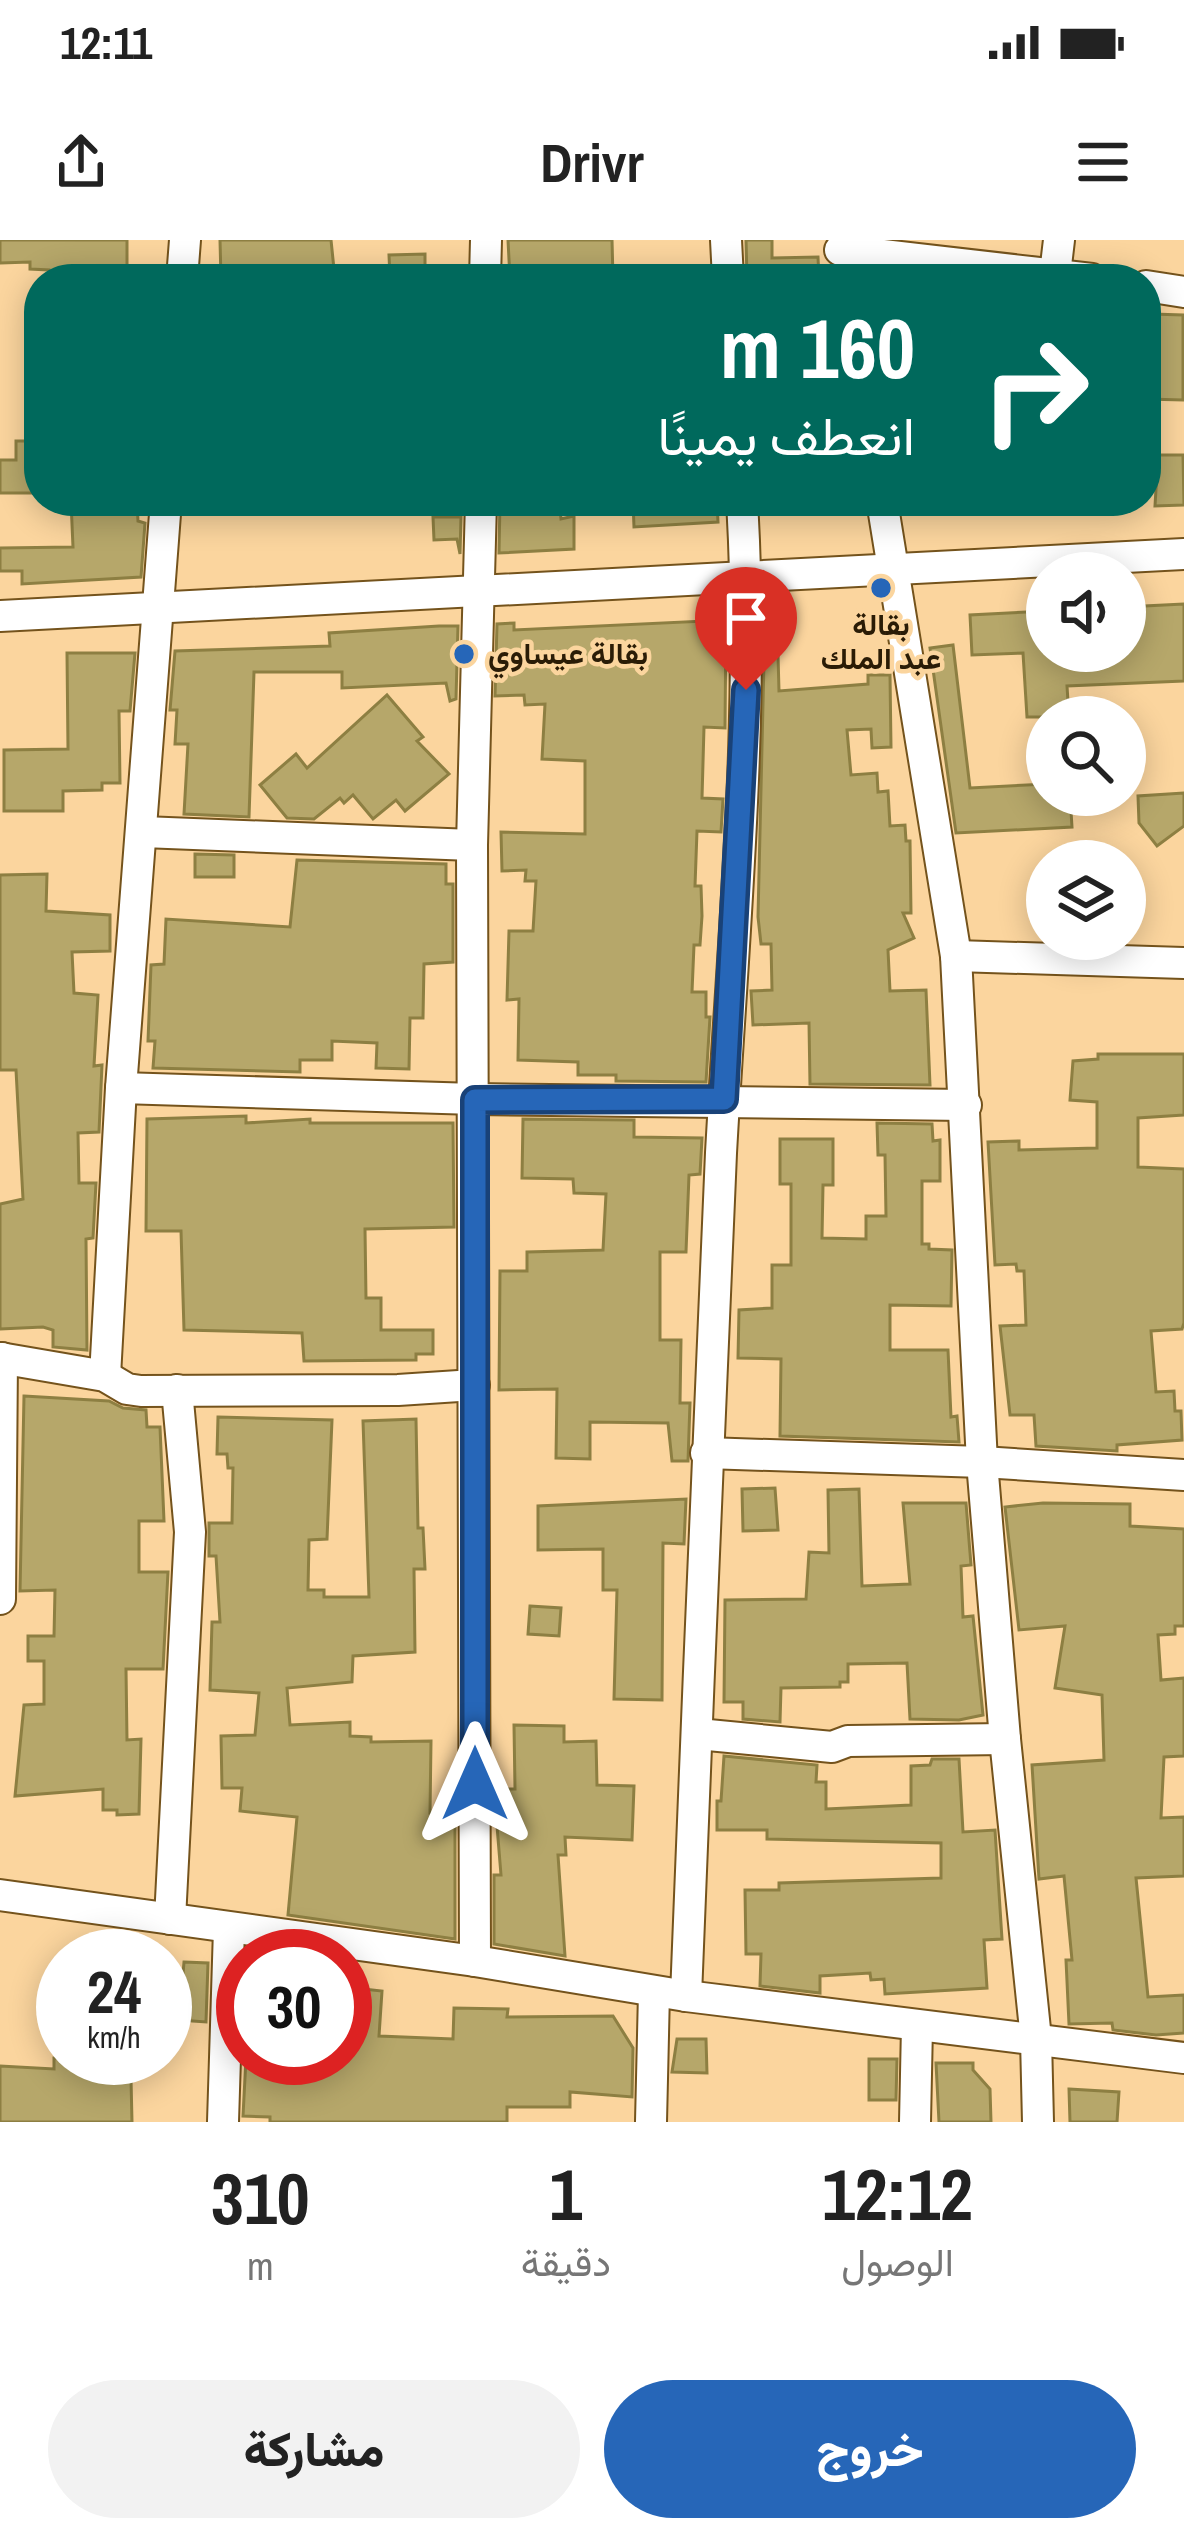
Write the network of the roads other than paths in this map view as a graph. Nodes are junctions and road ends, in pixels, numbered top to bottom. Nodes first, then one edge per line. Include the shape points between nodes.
1 (841, 256) edge
2 (936, 264) edge
3 (165, 516) edge
4 (481, 516) edge
5 (743, 516) edge
6 (884, 516) edge
7 (1184, 554) edge
8 (893, 569) junction
9 (746, 579) junction
10 (479, 589) junction
11 (158, 610) junction
12 (0, 616) edge
13 (143, 832) junction
14 (472, 845) junction
15 (956, 956) junction
16 (1184, 963) edge
17 (121, 1088) junction
18 (724, 1099) junction
19 (475, 1100) junction
20 (966, 1105) junction
21 (1, 1358) edge
22 (105, 1376) junction
23 (474, 1385) junction
24 (177, 1390) junction
25 (706, 1453) junction
26 (982, 1462) junction
27 (1184, 1475) edge
28 (0, 1599) edge
29 (698, 1734) junction
30 (1005, 1739) junction
31 (0, 1895) edge
32 (170, 1919) junction
33 (229, 1929) edge
34 (372, 1948) edge
35 (475, 1961) junction
36 (654, 1992) junction
37 (686, 1996) junction
38 (917, 2026) junction
39 (1036, 2039) junction
40 (1184, 2058) edge
41 (224, 2085) edge
42 (223, 2122) edge
43 (651, 2122) edge
44 (915, 2122) edge
45 (1038, 2122) edge

1 - 2 street
3 - 11 street
4 - 10 street
5 - 9 street
6 - 8 street
7 - 8 street
8 - 9 street
8 - 15 street
9 - 10 street
9 - 18 street via 743,795
10 - 11 street
10 - 14 street
11 - 12 street
11 - 13 street
13 - 14 street
13 - 17 street
14 - 19 street
15 - 16 street
15 - 20 street
17 - 19 street
17 - 22 street
18 - 19 street
18 - 20 street
18 - 25 street
19 - 23 street
20 - 26 street
21 - 22 street
21 - 28 street
22 - 24 street via 128,1389
23 - 24 street
23 - 35 street
24 - 32 street via 190,1532
25 - 26 street
25 - 29 street
26 - 27 street
26 - 30 street
29 - 30 street via 832,1747
29 - 37 street
30 - 39 street
31 - 32 street
32 - 33 street
34 - 35 street
35 - 36 street
36 - 37 street
36 - 43 street
37 - 38 street
38 - 39 street
38 - 44 street
39 - 40 street
39 - 45 street
41 - 42 street

